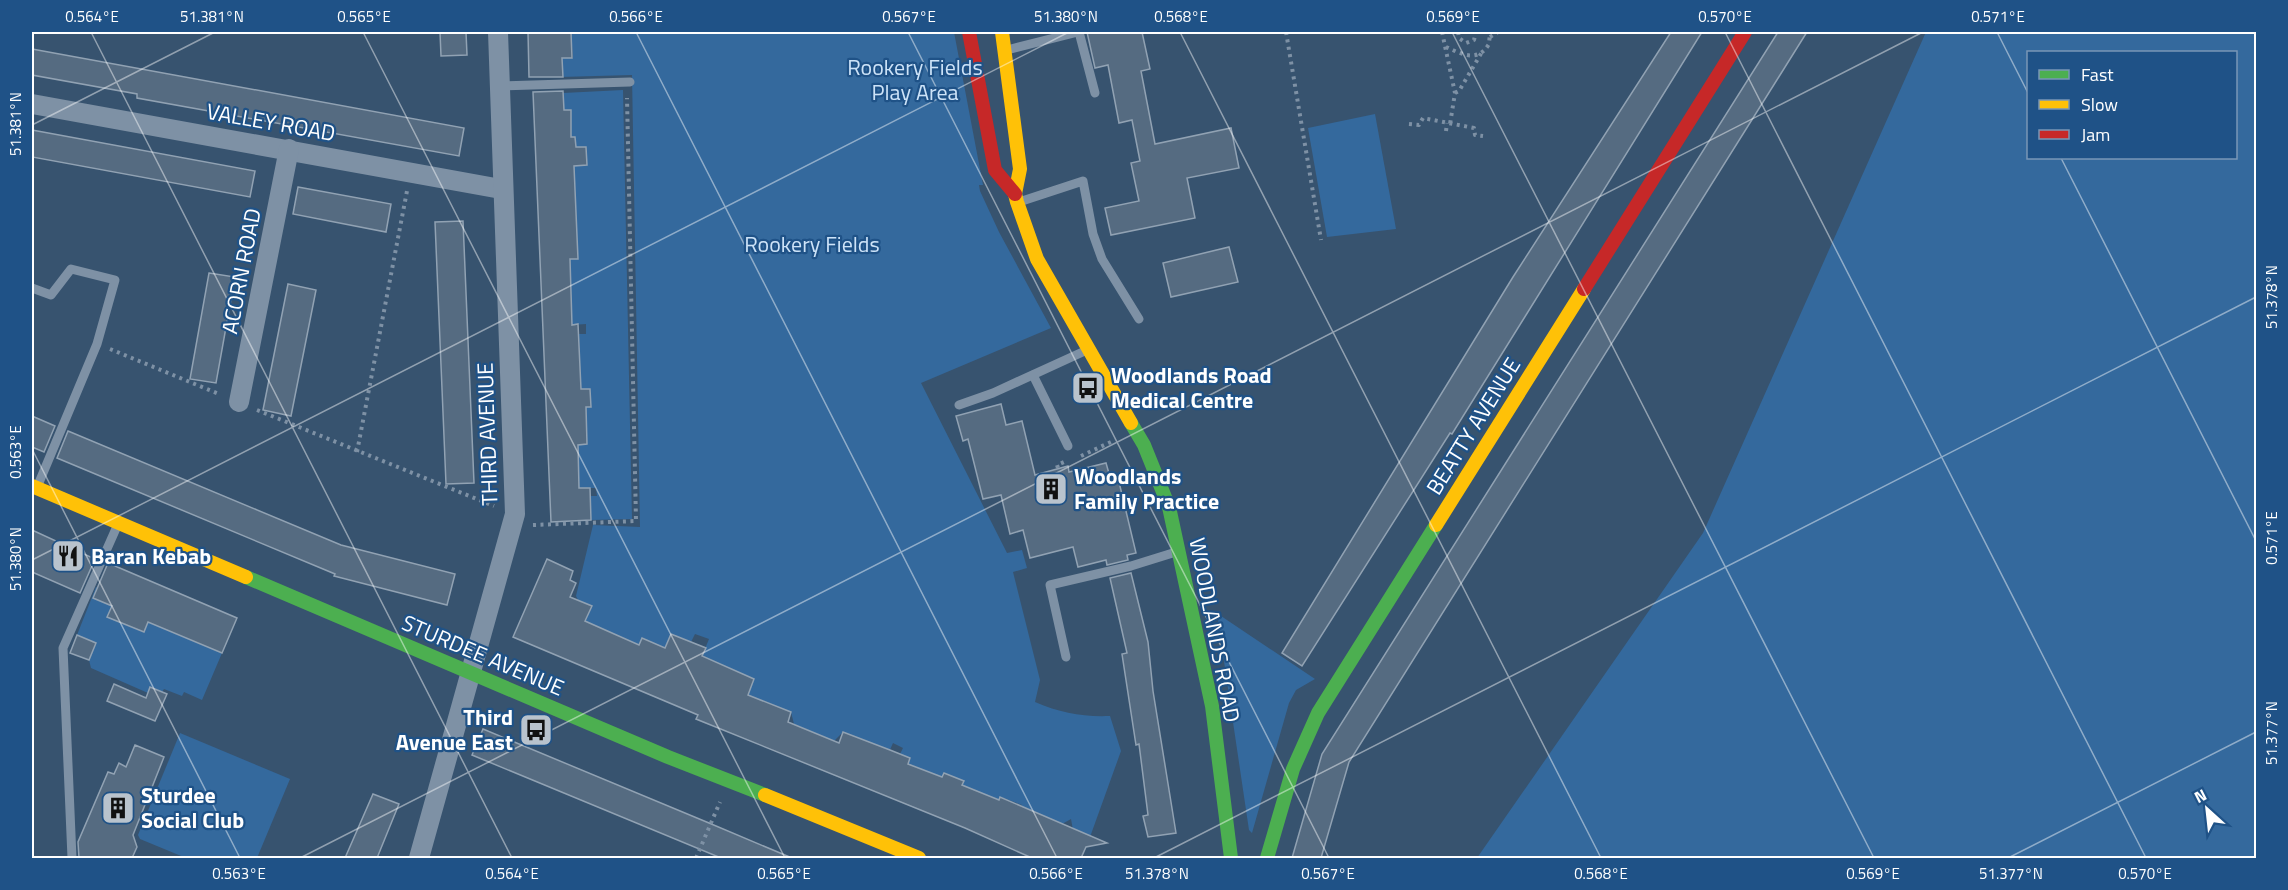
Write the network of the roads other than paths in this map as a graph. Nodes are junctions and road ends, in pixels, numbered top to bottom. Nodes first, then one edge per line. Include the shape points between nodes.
1 (498, 32) edge
2 (969, 32) edge
3 (1002, 32) edge
4 (1078, 32) edge
5 (1746, 32) edge
6 (1005, 51) junction
7 (629, 82) road end
8 (500, 86) junction
9 (1095, 93) dead end
10 (32, 104) edge
11 (289, 149) junction
12 (501, 189) junction
13 (1016, 198) junction
14 (32, 288) edge
15 (1139, 319) dead end
16 (1089, 350) junction
17 (1033, 375) junction
18 (239, 402) road end
19 (959, 405) dead end
20 (1068, 446) dead end
21 (34, 487) edge
22 (119, 522) junction
23 (1179, 551) junction
24 (1066, 657) dead end
25 (470, 672) junction
26 (72, 858) edge
27 (419, 858) edge
28 (919, 858) edge
29 (1231, 858) edge
30 (1267, 858) edge

1 - 8 street, THIRD AVENUE
2 - 13 street, WOODLANDS ROAD via 995,170
3 - 6 street, WOODLANDS ROAD
4 - 6 lane
4 - 9 lane
5 - 30 street, BEATTY AVENUE via 1318,713 1293,769
6 - 13 street, WOODLANDS ROAD via 1020,169
7 - 8 lane
8 - 12 street, THIRD AVENUE
10 - 11 street, VALLEY ROAD
11 - 12 street, VALLEY ROAD
11 - 18 street, ACORN ROAD
12 - 25 street, THIRD AVENUE via 513,520
13 - 15 lane via 1083,181 1102,259
13 - 16 street, WOODLANDS ROAD via 1037,259
14 - 21 lane via 51,295 71,269 115,280 97,344
16 - 17 lane
16 - 23 street, WOODLANDS ROAD via 1144,445 1169,507
17 - 19 lane
17 - 20 lane
21 - 22 street, STURDEE AVENUE
22 - 25 street, STURDEE AVENUE
22 - 26 lane via 63,648
23 - 24 lane via 1050,585
23 - 29 street, WOODLANDS ROAD via 1212,706
25 - 27 street, THIRD AVENUE
25 - 28 street, STURDEE AVENUE

